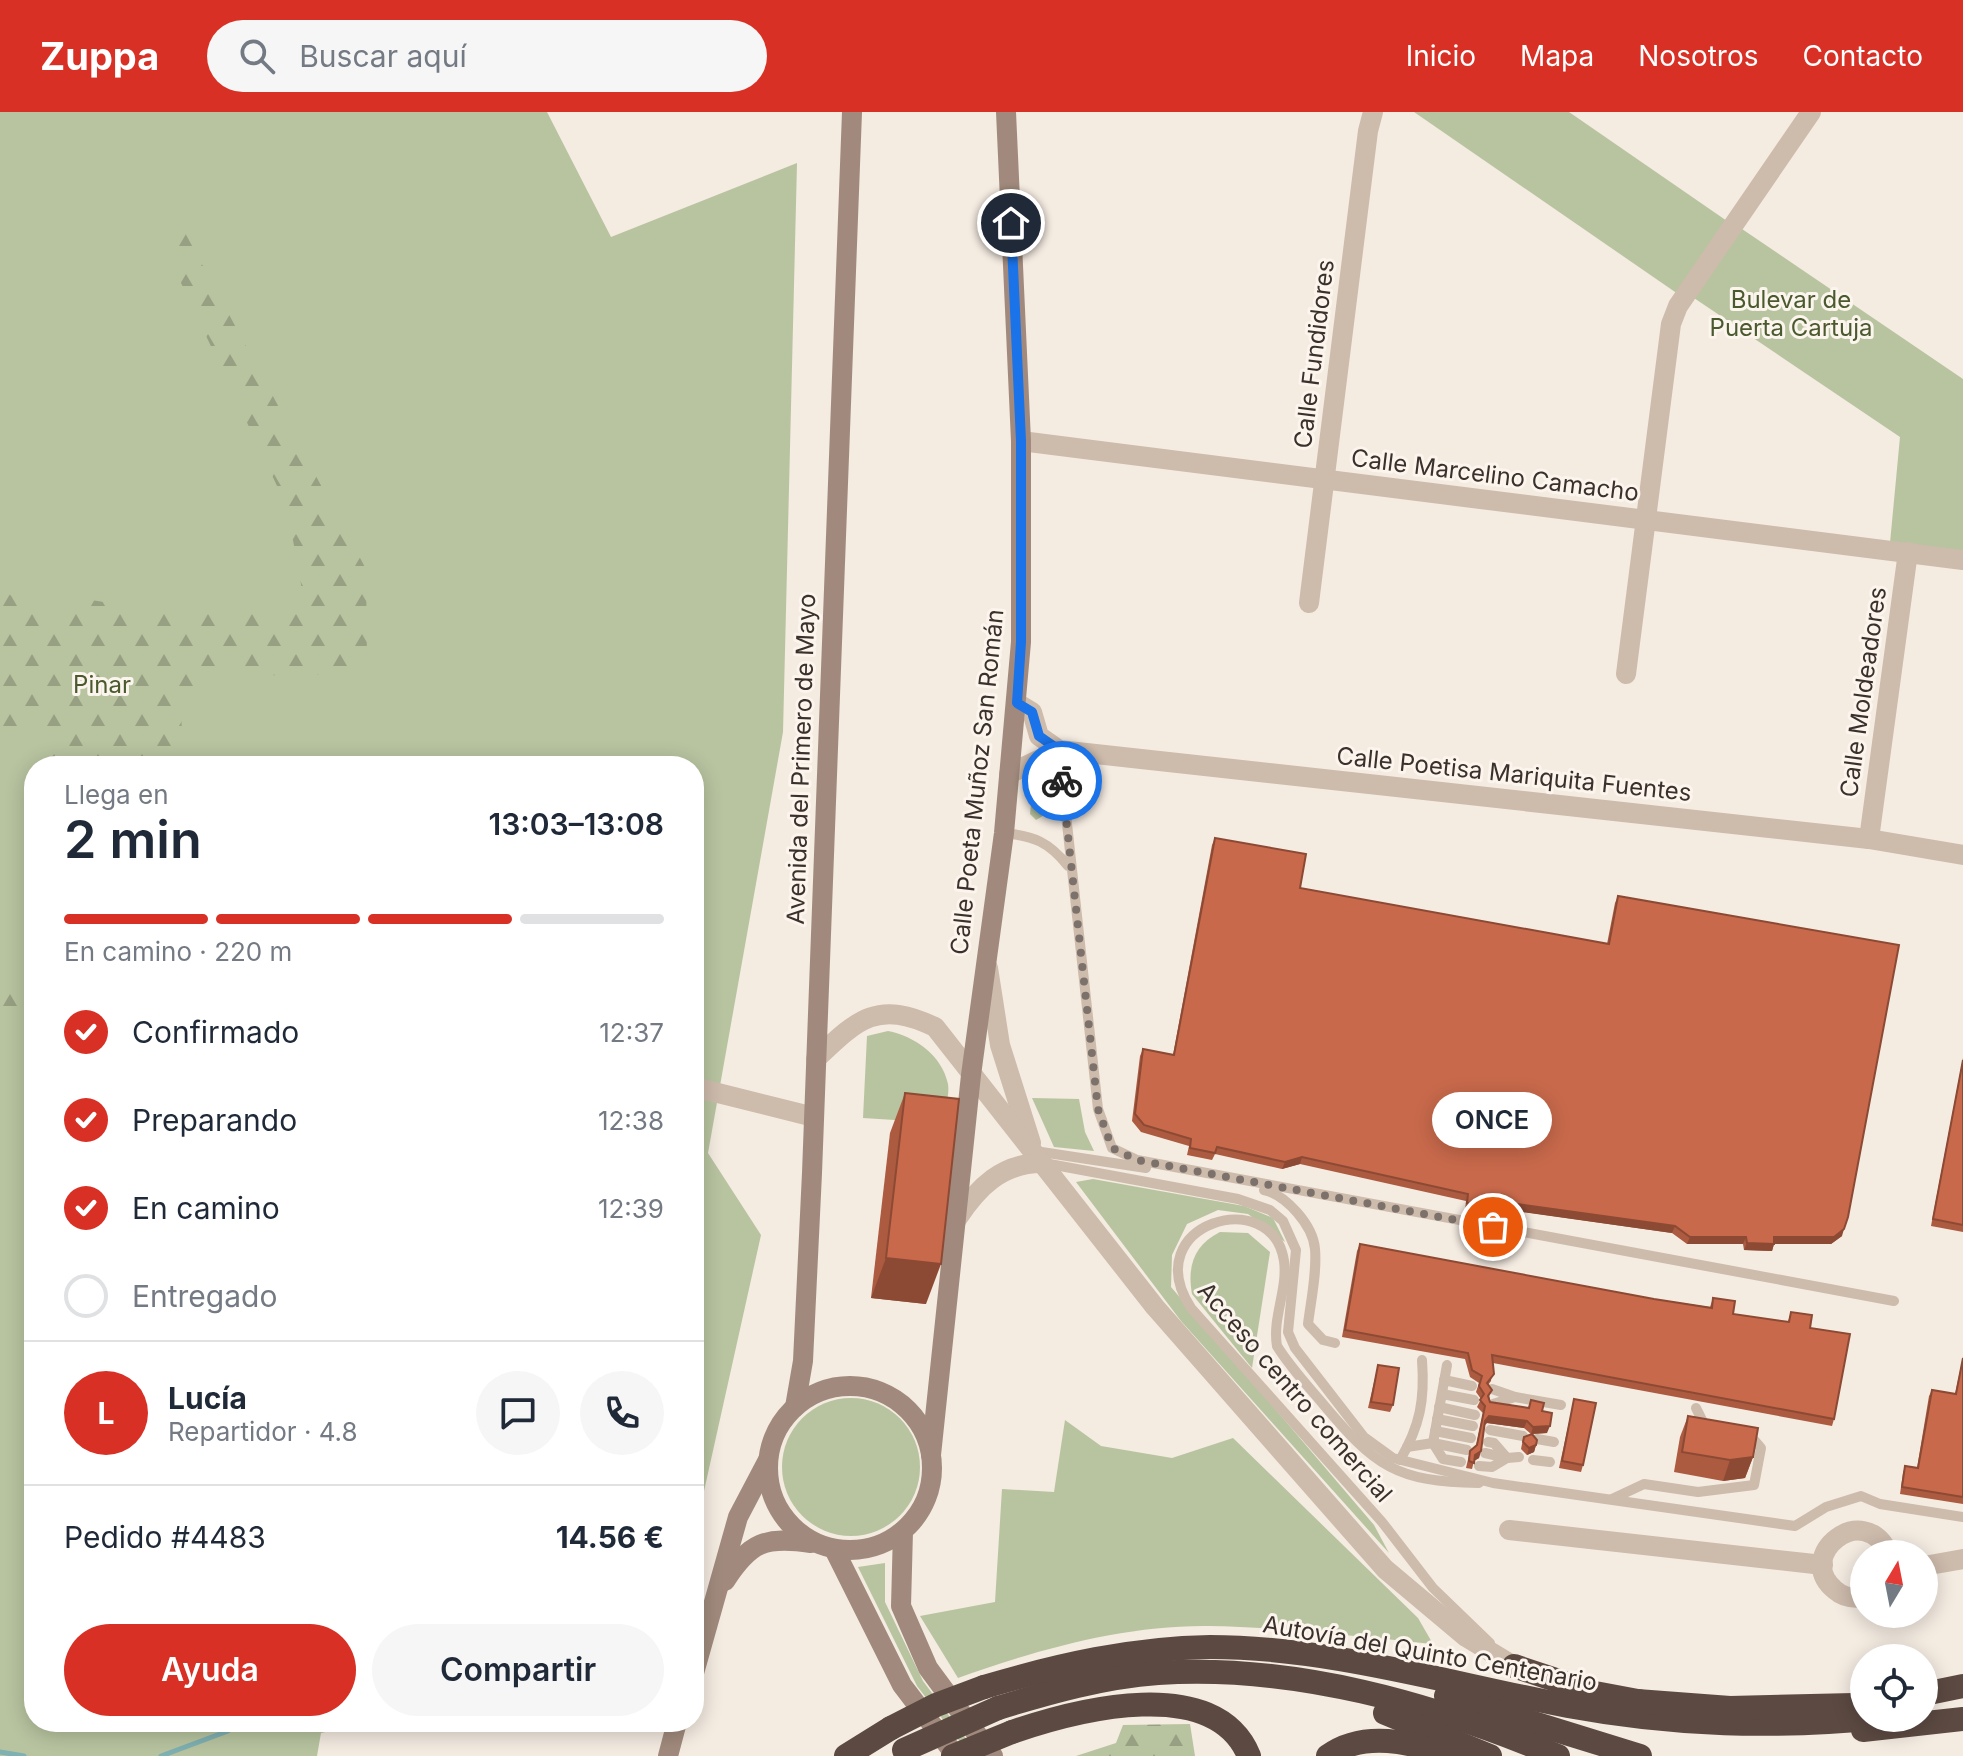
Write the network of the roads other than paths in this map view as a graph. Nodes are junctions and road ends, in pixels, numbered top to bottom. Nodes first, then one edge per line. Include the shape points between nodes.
1 (852, 112) edge
2 (1006, 112) edge
3 (1373, 112) edge
4 (1811, 112) edge
5 (1021, 441) junction
6 (1324, 481) junction
7 (1646, 519) junction
8 (1908, 552) junction
9 (1963, 560) edge
10 (1309, 603) dead end
11 (1626, 674) dead end
12 (1017, 703) junction
13 (1059, 750) junction
14 (1009, 774) junction
15 (1004, 833) junction
16 (1869, 839) junction
17 (1963, 855) edge
18 (1069, 867) junction
19 (986, 960) junction
20 (816, 1059) junction
21 (971, 1075) junction
22 (704, 1090) edge
23 (814, 1117) junction
24 (1038, 1156) junction
25 (957, 1219) junction
26 (1894, 1301) dead end
27 (1335, 1343) dead end
28 (1422, 1360) dead end
29 (1447, 1365) dead end
30 (1444, 1380) junction
31 (1472, 1386) dead end
32 (1492, 1389) edge
33 (1442, 1394) junction
34 (1515, 1397) junction
35 (1474, 1400) dead end
36 (1493, 1404) edge
37 (1561, 1405) dead end
38 (795, 1407) junction
39 (1439, 1407) junction
40 (1696, 1408) dead end
41 (1437, 1419) junction
42 (1494, 1427) dead end
43 (1719, 1434) edge
44 (1517, 1435) dead end
45 (1731, 1436) edge
46 (1434, 1437) junction
47 (1471, 1438) dead end
48 (1537, 1439) edge
49 (1554, 1442) dead end
50 (1407, 1447) junction
51 (1486, 1448) edge
52 (1467, 1450) edge
53 (931, 1455) junction
54 (1519, 1457) dead end
55 (1507, 1458) junction
56 (768, 1460) junction
57 (1400, 1460) junction
58 (1533, 1460) dead end
59 (1461, 1462) dead end
60 (1550, 1462) dead end
61 (1479, 1466) dead end
62 (1493, 1483) junction
63 (1610, 1499) junction
64 (1963, 1517) edge
65 (1509, 1530) dead end
66 (903, 1531) junction
67 (1879, 1540) edge
68 (826, 1546) junction
69 (1963, 1559) edge
70 (1938, 1563) edge
71 (1823, 1565) junction
72 (716, 1594) junction
73 (1850, 1594) edge
74 (704, 1637) edge
75 (1250, 1648) junction
76 (1514, 1666) junction
77 (1963, 1686) edge
78 (1938, 1691) edge
79 (1637, 1701) junction
80 (1850, 1705) edge
81 (1963, 1708) edge
82 (1938, 1711) edge
83 (1850, 1717) edge
84 (1963, 1719) edge
85 (1005, 1720) junction
86 (1850, 1721) edge
87 (1717, 1726) junction
88 (674, 1732) edge
89 (686, 1732) edge
90 (906, 1754) edge
91 (668, 1756) edge
92 (684, 1756) edge
93 (846, 1756) edge
94 (955, 1756) edge
95 (993, 1756) edge
96 (1249, 1756) edge
97 (1328, 1756) edge
98 (1450, 1756) edge
99 (1490, 1756) edge
100 (1558, 1756) edge
101 (1640, 1756) edge

1 - 20 main road, Avenida del Primero de Mayo
2 - 5 main road, Calle Poeta Muñoz San Román
3 - 6 street, Calle Fundidores
4 - 7 street via 1675,312
5 - 6 street, Calle Marcelino Camacho
5 - 12 main road, Calle Poeta Muñoz San Román
6 - 7 street, Calle Marcelino Camacho
6 - 10 street, Calle Fundidores
7 - 8 street, Calle Marcelino Camacho
7 - 11 street
8 - 9 street, Calle Marcelino Camacho
8 - 16 street, Calle Moldeadores
12 - 13 street via 1032,712 1039,736
12 - 14 main road, Calle Poeta Muñoz San Román
13 - 14 street
13 - 16 street, Calle Poetisa Mariquita Fuentes
13 - 18 lane
14 - 15 main road, Calle Poeta Muñoz San Román
15 - 18 lane via 1032,836 1051,845
15 - 19 main road, Calle Poeta Muñoz San Román
16 - 17 street, Calle Poetisa Mariquita Fuentes
18 - 26 lane via 1098,1109 1112,1148 1137,1160
19 - 21 main road, Calle Poeta Muñoz San Román
19 - 24 street via 1000,1045
20 - 21 street via 856,1021 897,1014 935,1027
20 - 23 main road, Avenida del Primero de Mayo
21 - 24 street
21 - 25 main road, Calle Poeta Muñoz San Román
22 - 23 street
23 - 38 main road, Avenida del Primero de Mayo via 803,1361
24 - 25 street via 996,1176
24 - 27 lane via 1274,1192 1293,1207 1315,1246 1308,1324 1323,1340
24 - 57 lane via 1270,1210 1283,1221 1296,1250 1288,1332 1295,1348 1364,1437
24 - 76 street via 1155,1307 1385,1569 1466,1637
25 - 53 main road, Calle Poeta Muñoz San Román
28 - 50 lane via 1425,1393 1417,1430
29 - 30 lane
30 - 31 lane
30 - 33 lane
32 - 34 lane
33 - 35 lane
33 - 39 lane
34 - 36 lane
34 - 37 lane
38 - 53 main road via 832,1388 880,1392 914,1417
38 - 56 main road via 778,1428
39 - 41 lane
39 - 41 lane via 1474,1421
40 - 43 lane via 1708,1432
41 - 46 lane
42 - 44 lane
45 - 63 lane via 1755,1441 1761,1448 1754,1485 1698,1492 1644,1484
46 - 47 lane
46 - 50 lane
46 - 52 lane
46 - 59 lane via 1443,1459
48 - 49 lane
50 - 57 lane
51 - 55 lane via 1494,1443
53 - 66 main road via 927,1497
54 - 55 lane
55 - 61 lane via 1492,1467
56 - 68 main road via 775,1503 793,1528
56 - 72 main road via 738,1517
57 - 62 lane
58 - 60 lane
62 - 63 lane
62 - 76 lane, Acceso centro comercial via 1403,1475 1368,1455 1277,1346 1284,1261 1277,1241 1249,1221 1230,1219 1210,1223 1190,1238 1177,1281 1191,1308 1382,1522 1433,1588
63 - 64 lane via 1795,1526 1826,1507 1861,1496 1880,1504
65 - 71 street
66 - 68 main road via 864,1549
66 - 95 main road via 901,1606 928,1668
67 - 71 street via 1857,1530 1846,1532 1829,1544
68 - 72 main road via 774,1539 751,1548
68 - 94 main road via 902,1685
69 - 70 street
71 - 73 street via 1838,1592
72 - 74 main road
75 - 87 highway, Autovía del Quinto Centenario via 1570,1707
75 - 93 highway, Autovía del Quinto Centenario, bridge via 1208,1647 1064,1664 936,1705
75 - 101 highway via 1275,1659 1446,1696
76 - 79 highway via 1548,1680
77 - 78 highway
79 - 80 highway via 1730,1708
79 - 83 highway via 1763,1717
81 - 82 highway
84 - 87 highway via 1807,1734
85 - 90 highway
85 - 94 highway, bridge
85 - 96 highway via 1041,1722 1153,1704 1189,1707 1216,1717
85 - 99 highway via 1137,1690 1258,1688 1390,1714
85 - 100 highway via 1060,1689 1156,1673 1222,1672 1297,1679 1385,1698
86 - 87 highway, Autovía del Quinto Centenario
88 - 91 main road
89 - 92 main road
97 - 98 highway via 1347,1744 1376,1739

